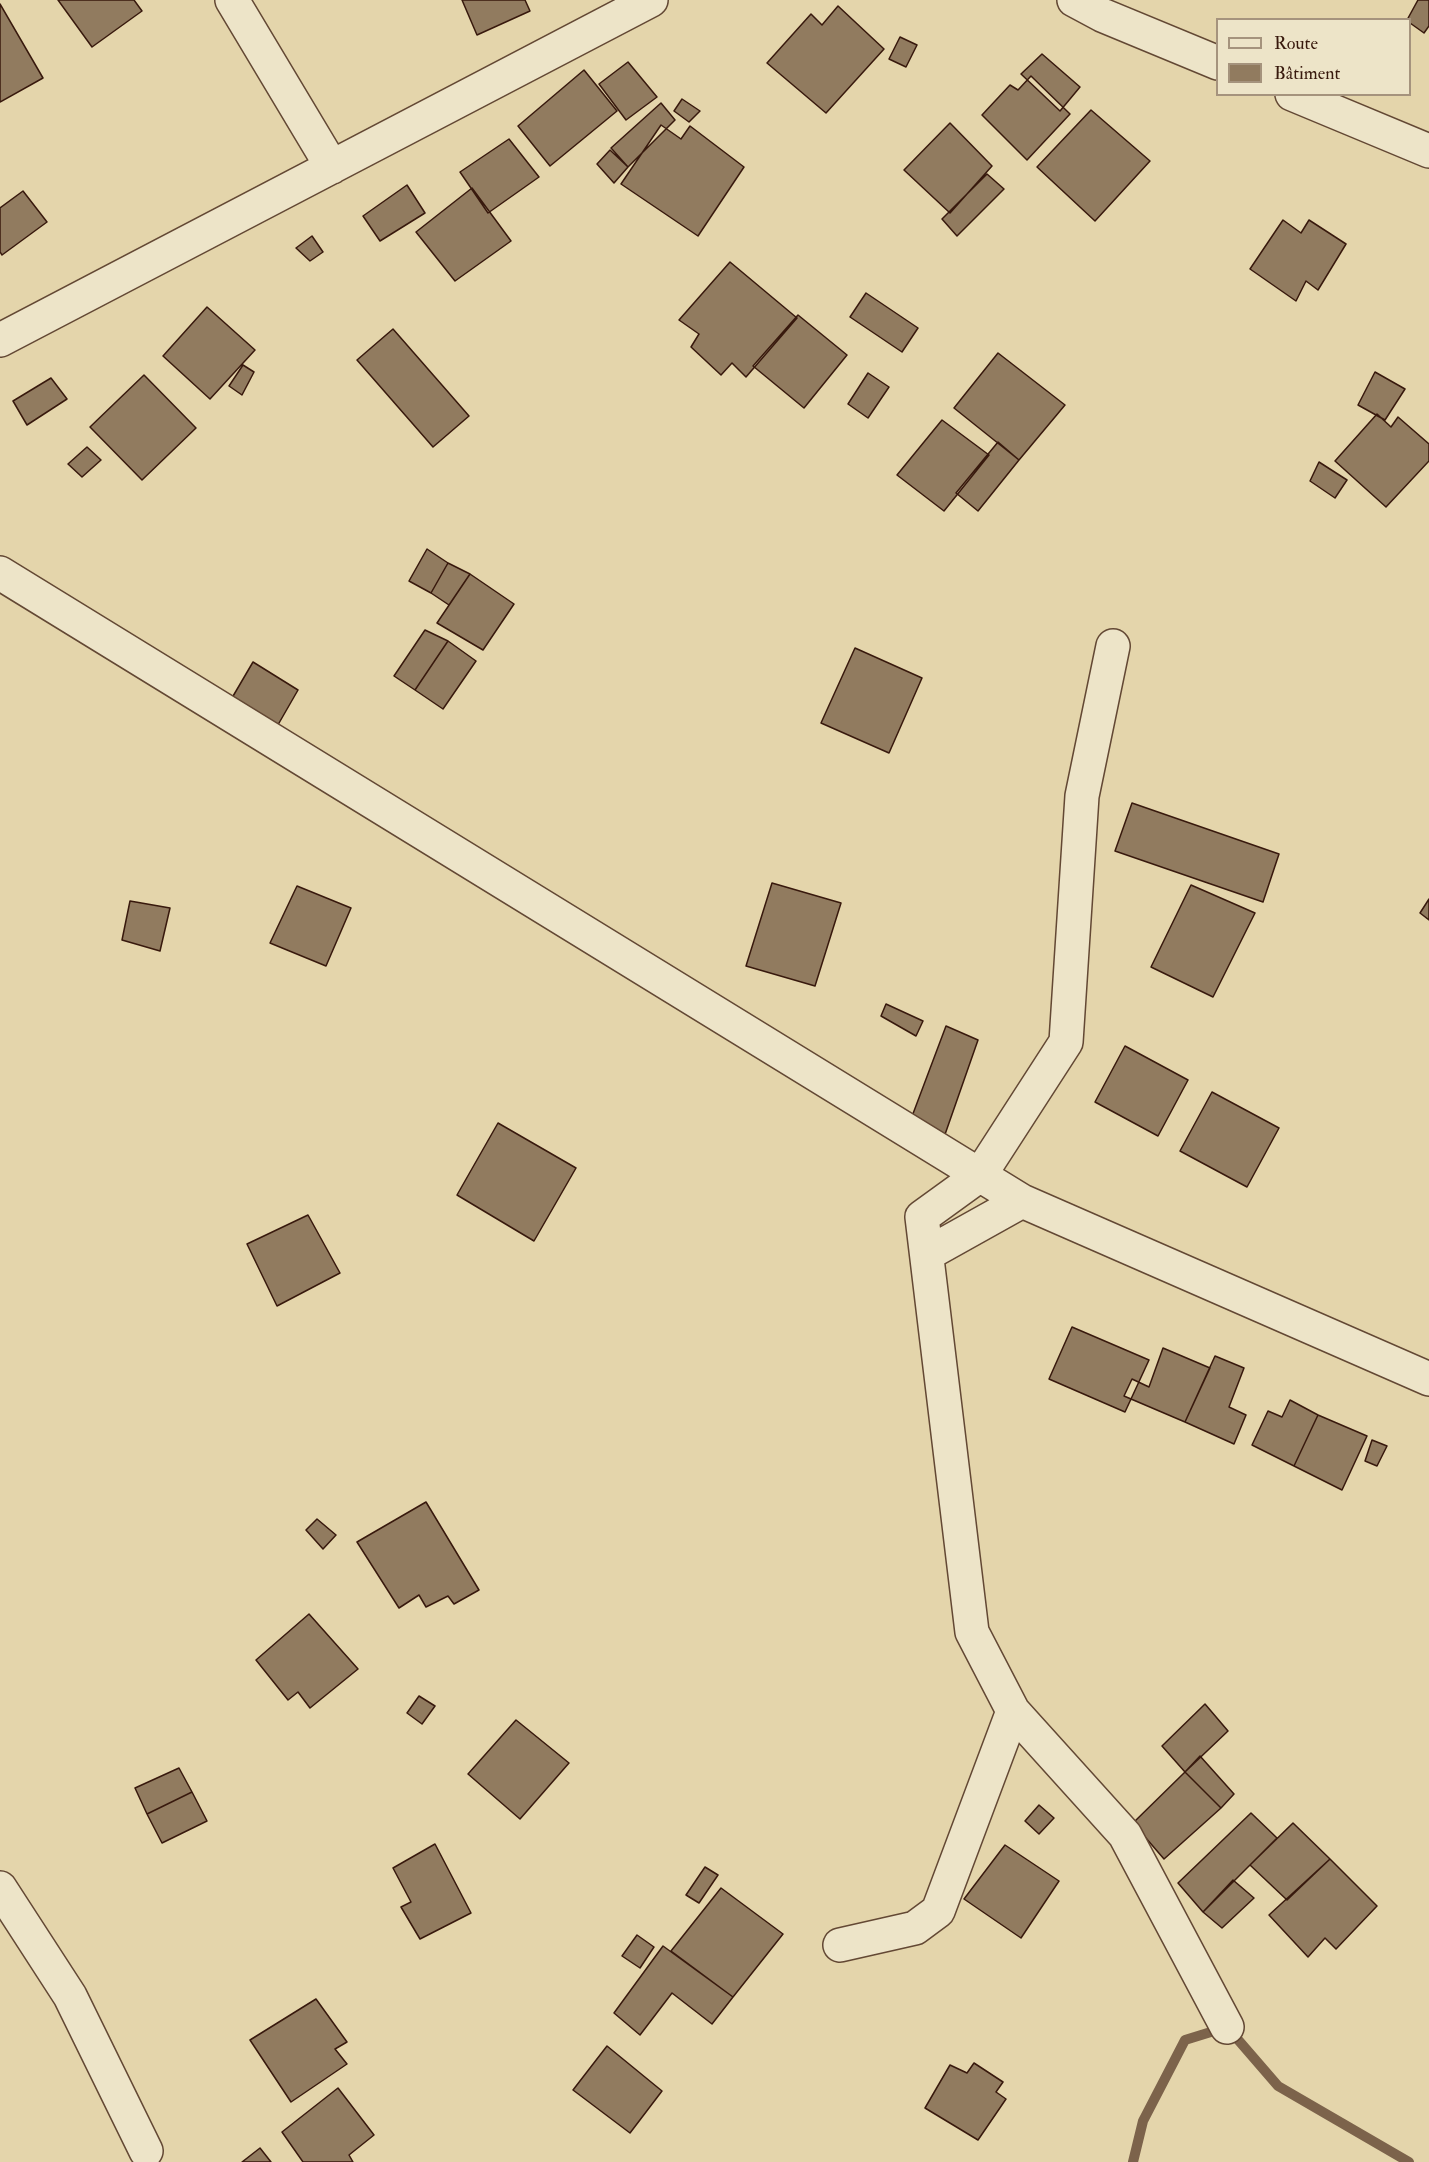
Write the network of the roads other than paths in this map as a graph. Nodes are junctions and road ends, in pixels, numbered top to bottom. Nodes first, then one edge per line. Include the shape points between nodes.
1 (232, 0) edge
2 (651, 0) edge
3 (1074, 0) edge
4 (1216, 62) edge
5 (1297, 96) edge
6 (1429, 152) edge
7 (332, 167) junction
8 (1, 337) edge
9 (0, 573) edge
10 (1113, 645) dead end
11 (980, 1175) junction
12 (1022, 1201) junction
13 (927, 1254) junction
14 (1429, 1379) edge
15 (1013, 1711) junction
16 (0, 1887) edge
17 (840, 1945) dead end
18 (1227, 2027) dead end
19 (146, 2151) dead end

1 - 7 street
2 - 7 street
3 - 4 street
5 - 6 street
7 - 8 street
9 - 11 street
10 - 11 street via 1082,796 1066,1042
11 - 12 street
11 - 13 street via 922,1217
12 - 13 street
12 - 14 street
13 - 15 street via 972,1632
15 - 17 street via 938,1911 915,1928
15 - 18 street via 1125,1835
16 - 19 street via 70,1996

